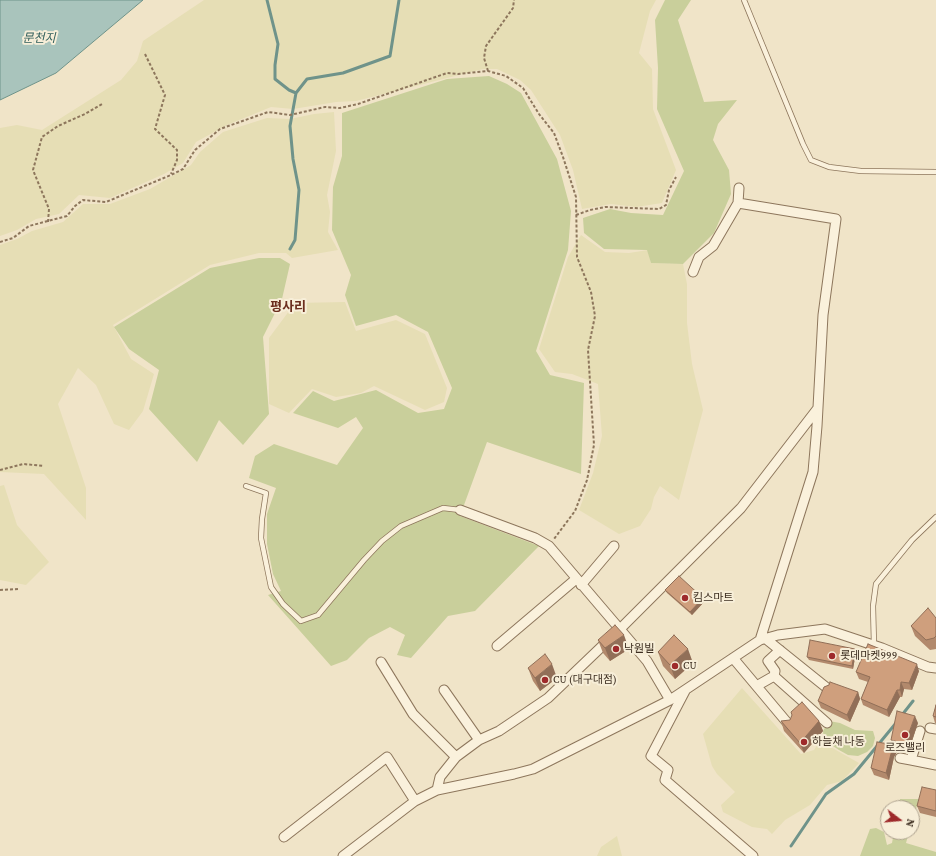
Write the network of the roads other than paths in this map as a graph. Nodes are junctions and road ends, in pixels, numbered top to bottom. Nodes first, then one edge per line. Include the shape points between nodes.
1 (744, 0) edge
2 (936, 172) edge
3 (739, 188) dead end
4 (738, 203) junction
5 (693, 272) dead end
6 (818, 408) junction
7 (246, 486) dead end
8 (460, 510) joint
9 (936, 517) edge
10 (614, 546) dead end
11 (579, 582) junction
12 (619, 630) junction
13 (763, 640) junction
14 (874, 645) junction
15 (497, 646) dead end
16 (780, 650) junction
17 (735, 657) junction
18 (381, 662) dead end
19 (936, 668) edge
20 (774, 676) junction
21 (760, 684) junction
22 (827, 688) edge
23 (444, 690) dead end
24 (686, 690) junction
25 (670, 700) junction
26 (827, 723) dead end
27 (920, 731) dead end
28 (479, 740) junction
29 (456, 757) junction
30 (900, 758) dead end
31 (911, 760) junction
32 (936, 765) edge
33 (437, 790) junction
34 (415, 800) junction
35 (284, 837) dead end
36 (343, 856) edge
37 (753, 856) edge

1 - 2 lane via 811,160 861,171
3 - 4 street
4 - 5 street via 713,246 699,257
4 - 6 street via 836,219 823,315
6 - 12 street via 741,508
6 - 13 street via 813,472
7 - 8 lane via 266,493 261,538 271,587 283,604 302,621 318,615 368,555 400,526 443,508
8 - 11 street via 535,538 549,546
9 - 14 lane via 912,540 876,584 872,606
10 - 11 street
11 - 12 street
11 - 15 street
12 - 25 street via 647,661
12 - 28 street via 548,698 499,731
13 - 14 street via 778,635 825,629
13 - 16 street
13 - 17 street
14 - 19 street
16 - 20 street via 768,661 775,671
16 - 22 street
17 - 21 street
17 - 21 street via 791,724
17 - 24 street
18 - 29 street via 413,714
20 - 21 street
20 - 26 street
23 - 28 street
24 - 25 street
24 - 37 street via 651,756 668,770 665,780
25 - 33 street via 532,769
27 - 31 street
28 - 29 street
29 - 33 street via 440,777
30 - 31 street
31 - 32 street
33 - 34 street
34 - 35 street via 386,757
34 - 36 street

